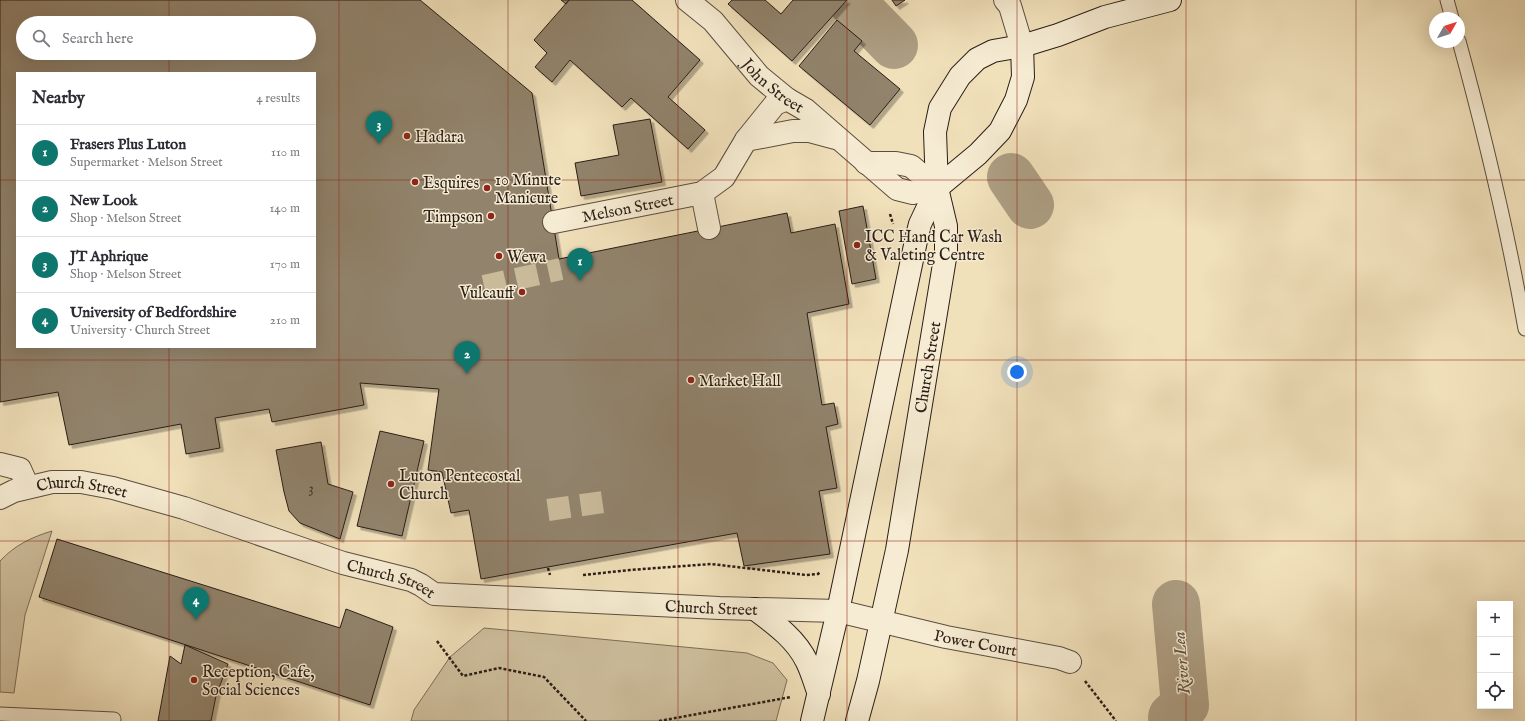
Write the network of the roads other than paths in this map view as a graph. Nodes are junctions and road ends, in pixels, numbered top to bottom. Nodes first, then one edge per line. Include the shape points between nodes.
1 (687, 0) edge
2 (1006, 0) edge
3 (1170, 0) edge
4 (1447, 0) edge
5 (1450, 12) edge
6 (1022, 46) junction
7 (1461, 48) edge
8 (787, 99) junction
9 (838, 139) junction
10 (746, 140) junction
11 (937, 188) junction
12 (702, 193) junction
13 (554, 222) dead end
14 (709, 228) dead end
15 (1525, 329) edge
16 (0, 464) edge
17 (28, 487) junction
18 (0, 498) edge
19 (755, 609) junction
20 (838, 610) junction
21 (881, 621) junction
22 (1070, 662) road end
23 (819, 694) junction
24 (0, 714) edge
25 (114, 719) dead end
26 (812, 721) edge
27 (857, 721) edge

1 - 8 street, John Street via 713,21 760,76
2 - 6 street
3 - 6 street, Church Street via 1105,17
4 - 5 lane
6 - 11 street, Church Street via 1023,77 1016,100 1000,131 978,154
6 - 11 street, Church Street via 993,51 977,59 960,76 940,108 935,132
7 - 15 lane via 1502,211
8 - 9 street, John Street via 806,110
8 - 10 street, Melson Street via 775,104
9 - 10 street via 808,131 794,131
9 - 11 street, John Street via 866,163 911,166
10 - 12 street, Melson Street via 724,177
11 - 20 street, Church Street via 917,236
11 - 21 street, Church Street via 946,226 946,252 897,550
12 - 13 street, Melson Street
12 - 14 street
16 - 17 street via 20,469
17 - 18 street, Church Street
17 - 19 street, Church Street via 52,482 81,482 161,500 343,563 411,580 434,594
19 - 20 street, Church Street
19 - 23 street via 794,642 807,661
20 - 21 street, Church Street
20 - 23 street
21 - 22 street, Power Court
21 - 27 street
23 - 26 street
24 - 25 lane

